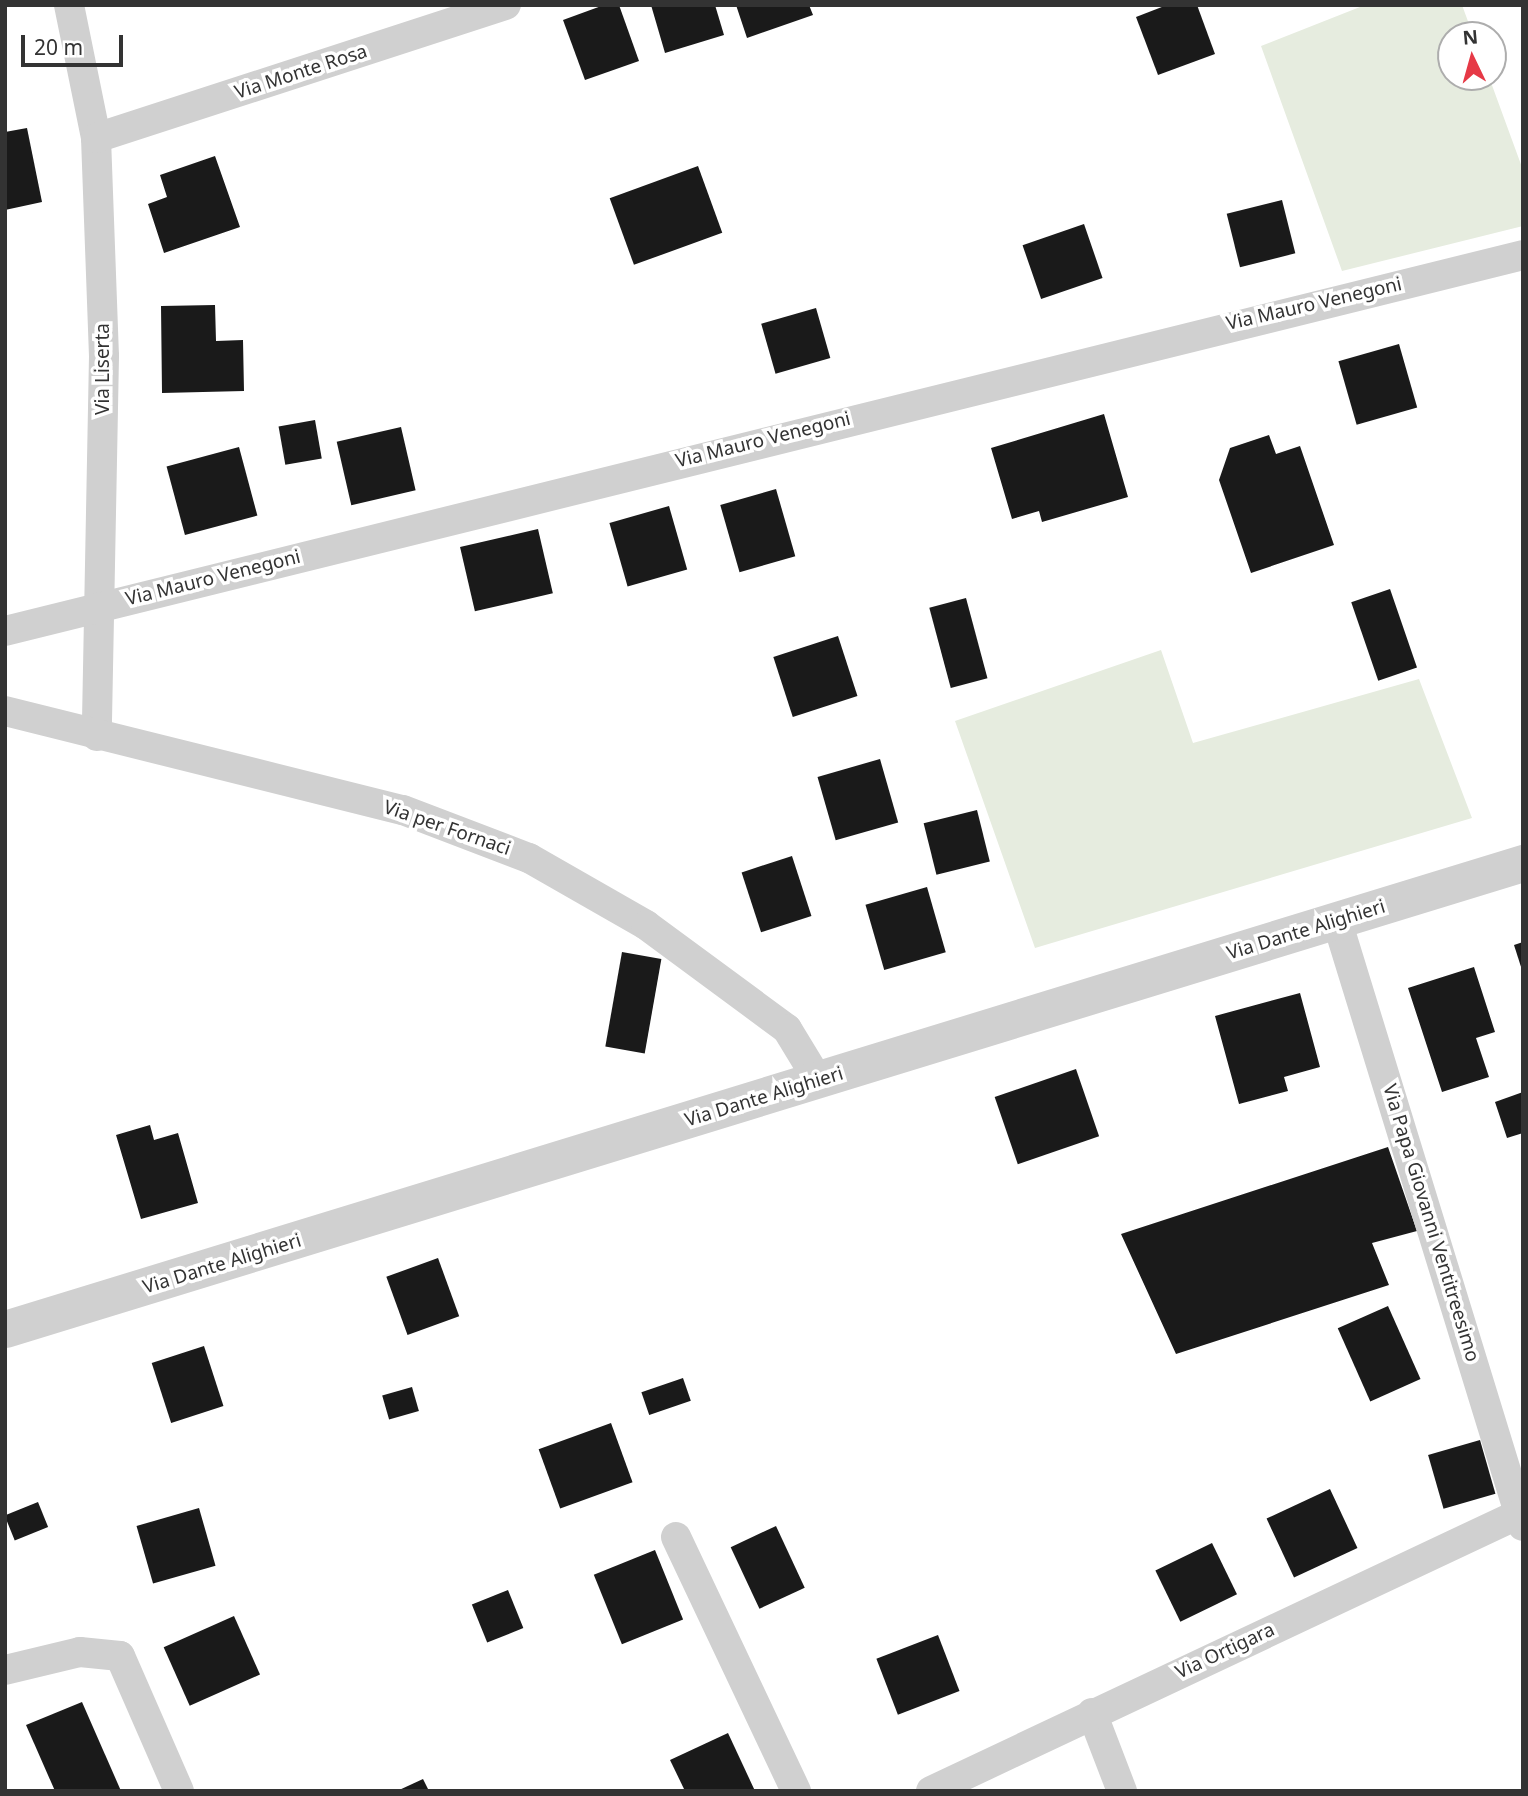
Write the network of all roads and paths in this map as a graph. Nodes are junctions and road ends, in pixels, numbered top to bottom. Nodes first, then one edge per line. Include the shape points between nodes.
1 (69, 5) edge
2 (506, 5) edge
3 (96, 138) junction
4 (1523, 255) edge
5 (100, 606) junction
6 (5, 631) edge
7 (5, 711) edge
8 (97, 736) junction
9 (1523, 863) edge
10 (1337, 920) junction
11 (818, 1080) junction
12 (5, 1329) edge
13 (1522, 1517) edge
14 (676, 1537) dead end
15 (5, 1670) edge
16 (1092, 1713) junction
17 (179, 1791) edge
18 (796, 1791) edge
19 (931, 1791) edge
20 (1122, 1791) edge

1 - 3 street, Via Liserta
2 - 3 street, Via Monte Rosa
3 - 5 street, Via Liserta via 104,355
4 - 5 street, Via Mauro Venegoni
5 - 6 street, Via Mauro Venegoni
5 - 8 street, Via Liserta
7 - 8 street, Via per Fornaci
8 - 11 street, Via per Fornaci via 403,810 529,858 646,925 787,1029
9 - 10 street, Via Dante Alighieri
10 - 11 street, Via Dante Alighieri
10 - 13 street, Via Papa Giovanni Ventitreesimo
11 - 12 street, Via Dante Alighieri
13 - 16 street, Via Ortigara
14 - 18 street
15 - 17 street via 80,1652 120,1656
16 - 19 street, Via Ortigara
16 - 20 street

